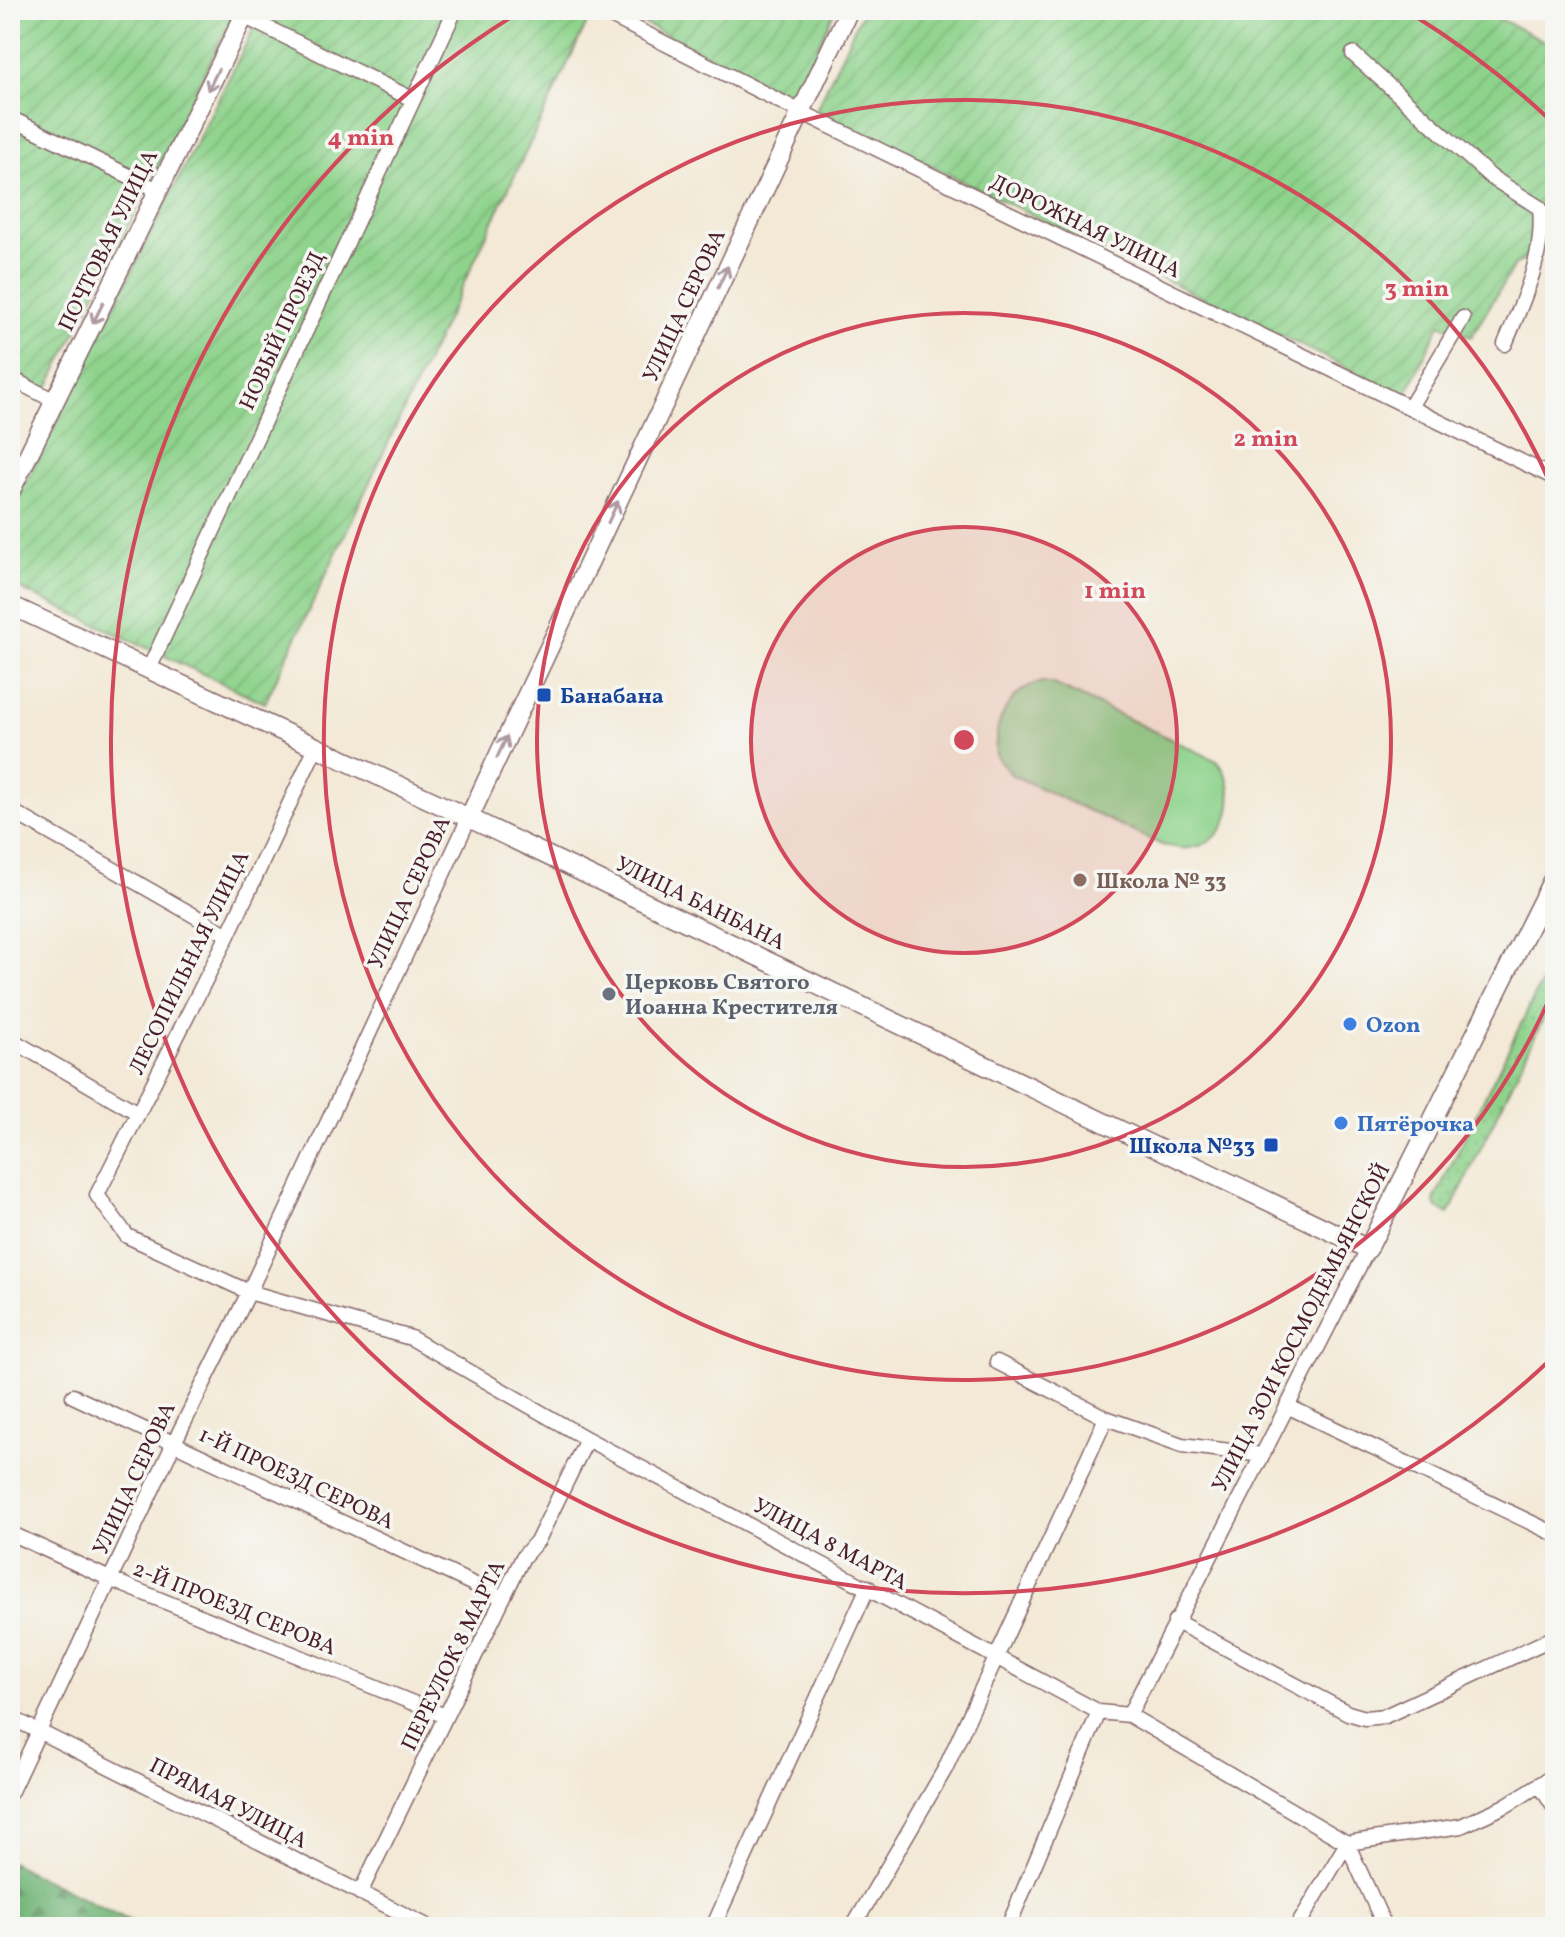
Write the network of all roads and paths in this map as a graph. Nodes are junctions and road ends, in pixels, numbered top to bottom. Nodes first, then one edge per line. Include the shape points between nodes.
1 (455, 10) edge
2 (599, 10) edge
3 (849, 10) edge
4 (241, 12) edge
5 (1353, 54) dead end
6 (412, 99) junction
7 (801, 112) junction
8 (10, 118) edge
9 (158, 190) junction
10 (1463, 318) dead end
11 (1505, 344) dead end
12 (10, 378) edge
13 (55, 401) junction
14 (1410, 407) junction
15 (1555, 478) edge
16 (10, 492) edge
17 (10, 605) edge
18 (149, 669) junction
19 (316, 747) junction
20 (10, 810) edge
21 (469, 818) junction
22 (1555, 875) edge
23 (228, 935) junction
24 (10, 1039) edge
25 (138, 1113) junction
26 (97, 1195) joint
27 (1368, 1249) junction
28 (249, 1292) junction
29 (997, 1362) dead end
30 (73, 1396) dead end
31 (1287, 1406) junction
32 (1106, 1418) junction
33 (587, 1439) junction
34 (174, 1443) junction
35 (1262, 1455) junction
36 (10, 1533) edge
37 (1555, 1534) edge
38 (112, 1580) junction
39 (868, 1587) junction
40 (503, 1598) junction
41 (1175, 1621) junction
42 (1555, 1637) edge
43 (997, 1657) junction
44 (1099, 1712) junction
45 (1129, 1715) junction
46 (445, 1716) junction
47 (10, 1717) edge
48 (39, 1731) junction
49 (1555, 1775) edge
50 (1540, 1785) junction
51 (10, 1793) edge
52 (1555, 1809) edge
53 (1347, 1843) junction
54 (360, 1893) junction
55 (429, 1927) edge
56 (713, 1927) edge
57 (853, 1927) edge
58 (1008, 1927) edge
59 (1297, 1927) edge
60 (1385, 1927) edge

1 - 6 street, НОВЫЙ ПРОЕЗД
2 - 7 street, ДОРОЖНАЯ УЛИЦА
3 - 7 street, УЛИЦА СЕРОВА
4 - 6 street
4 -> 9 street, ПОЧТОВАЯ УЛИЦА
5 - 11 street via 1491,177 1540,208 1543,231 1531,279
6 - 18 street, НОВЫЙ ПРОЕЗД
7 - 14 street, ДОРОЖНАЯ УЛИЦА
21 -> 7 street, УЛИЦА СЕРОВА
8 - 9 street
9 -> 13 street, ПОЧТОВАЯ УЛИЦА
10 - 14 street
12 - 13 street
13 - 16 street, ПОЧТОВАЯ УЛИЦА
14 - 15 street, ДОРОЖНАЯ УЛИЦА
17 - 18 street, УЛИЦА БАНБАНА
18 - 19 street, УЛИЦА БАНБАНА
19 - 21 street, УЛИЦА БАНБАНА
19 - 23 street, ЛЕСОПИЛЬНАЯ УЛИЦА
20 - 23 street
21 - 27 street, УЛИЦА БАНБАНА
21 - 28 street, УЛИЦА СЕРОВА
22 - 27 street, УЛИЦА ЗОИ КОСМОДЕМЬЯНСКОЙ
23 - 25 street, ЛЕСОПИЛЬНАЯ УЛИЦА
24 - 25 street
25 - 26 street, ЛЕСОПИЛЬНАЯ УЛИЦА
26 - 28 street, УЛИЦА 8 МАРТА via 127,1236
27 - 31 street, УЛИЦА ЗОИ КОСМОДЕМЬЯНСКОЙ
28 - 33 street, УЛИЦА 8 МАРТА via 411,1338
28 - 34 street, УЛИЦА СЕРОВА
29 - 32 street
30 - 34 street, 1-Й ПРОЕЗД СЕРОВА
31 - 35 street, УЛИЦА ЗОИ КОСМОДЕМЬЯНСКОЙ
31 - 37 street
32 - 35 street via 1182,1445
32 - 43 street
33 - 39 street, УЛИЦА 8 МАРТА
33 - 40 street, ПЕРЕУЛОК 8 МАРТА
34 - 38 street, УЛИЦА СЕРОВА
34 - 40 street, 1-Й ПРОЕЗД СЕРОВА
35 - 41 street, УЛИЦА ЗОИ КОСМОДЕМЬЯНСКОЙ
36 - 38 street, 2-Й ПРОЕЗД СЕРОВА
38 - 46 street, 2-Й ПРОЕЗД СЕРОВА
38 - 48 street, УЛИЦА СЕРОВА
39 - 43 street, УЛИЦА 8 МАРТА
39 - 56 street
40 - 46 street, ПЕРЕУЛОК 8 МАРТА
41 - 42 street via 1365,1718 1385,1716
41 - 45 street, УЛИЦА ЗОИ КОСМОДЕМЬЯНСКОЙ
43 - 44 street, УЛИЦА 8 МАРТА
43 - 57 street via 945,1769
44 - 45 street, УЛИЦА 8 МАРТА
44 - 58 street
45 - 53 street, УЛИЦА 8 МАРТА
46 - 54 street, ПЕРЕУЛОК 8 МАРТА
47 - 48 street, ПРЯМАЯ УЛИЦА
48 - 51 street, УЛИЦА СЕРОВА
48 - 54 street, ПРЯМАЯ УЛИЦА
49 - 50 street
50 - 52 street
50 - 53 street via 1461,1826
53 - 59 street
53 - 60 street
54 - 55 street, ПРЯМАЯ УЛИЦА

